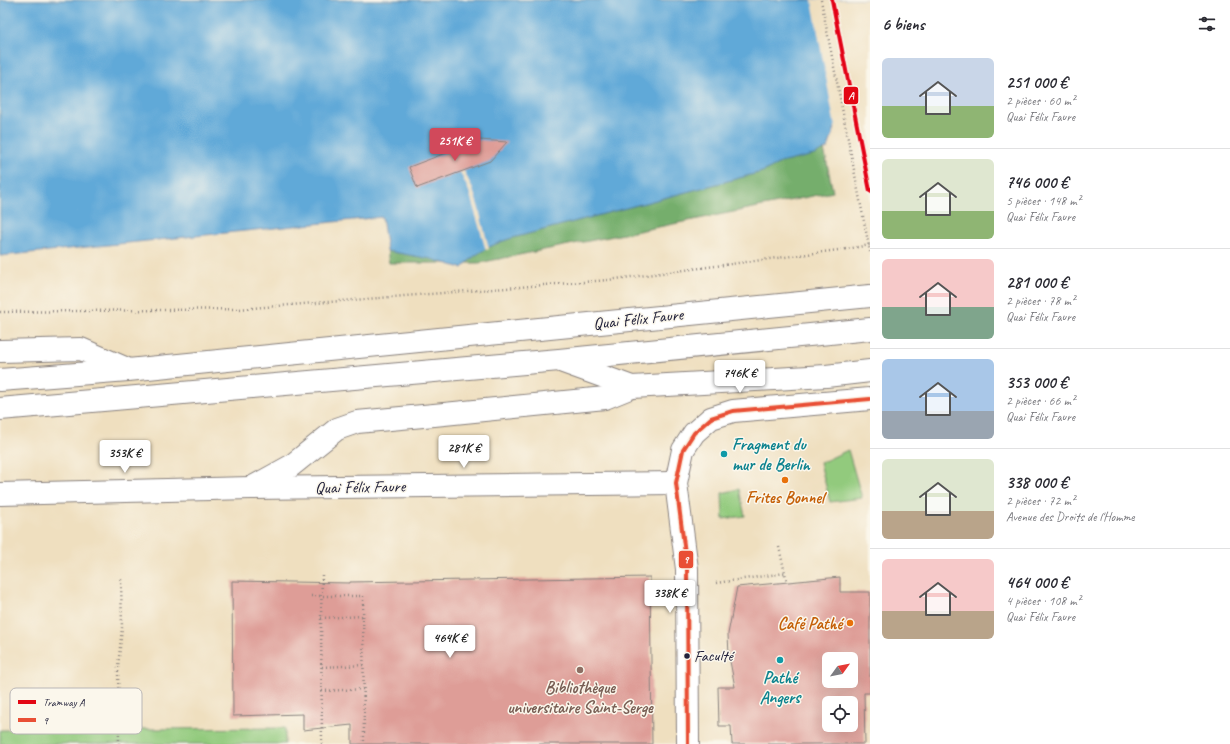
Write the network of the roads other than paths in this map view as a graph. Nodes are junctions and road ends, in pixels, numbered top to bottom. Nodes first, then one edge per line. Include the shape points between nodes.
1 (870, 296) edge
2 (870, 329) edge
3 (0, 351) edge
4 (559, 360) junction
5 (128, 370) junction
6 (870, 371) edge
7 (0, 380) edge
8 (632, 387) junction
9 (869, 403) edge
10 (0, 409) edge
11 (676, 483) junction
12 (251, 488) junction
13 (0, 494) edge
14 (688, 744) edge

1 - 5 main road, Quai Félix Faure
2 - 4 main road, Quai Félix Faure
3 - 5 main road via 81,349
4 - 8 main road
4 - 10 main road, Quai Félix Faure
5 - 7 main road, Quai Félix Faure
6 - 8 main road via 826,376
8 - 12 main road via 605,398 357,422 337,428 290,466
9 - 11 main road via 733,411 711,418 694,433 683,450
11 - 12 main road, Quai Félix Faure
11 - 14 main road via 687,569
12 - 13 main road, Quai Félix Faure

